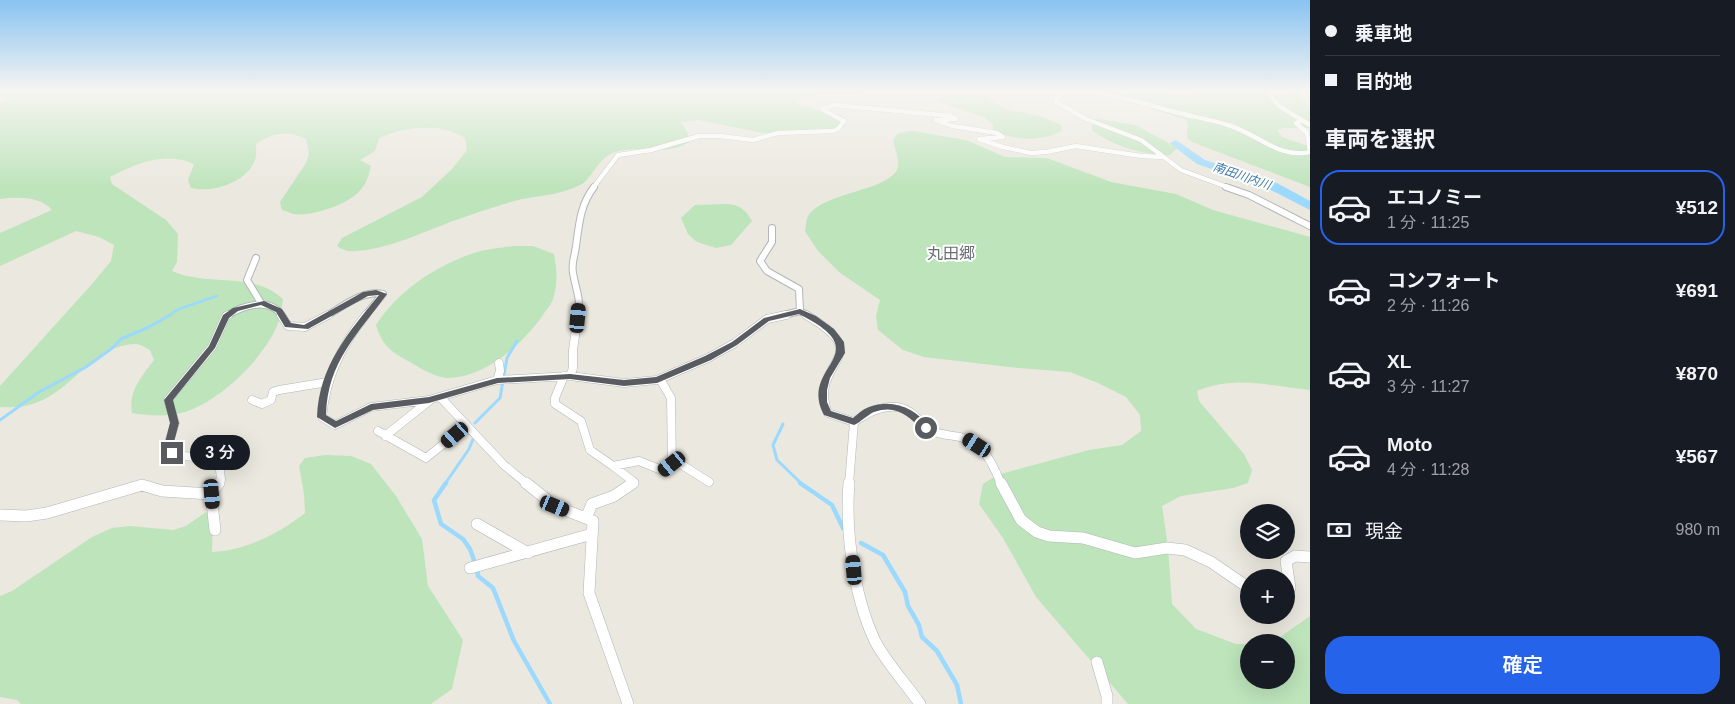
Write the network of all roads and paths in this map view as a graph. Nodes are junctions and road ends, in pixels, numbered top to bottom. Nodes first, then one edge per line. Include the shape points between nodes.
1 (843, 123) edge
2 (946, 123) edge
3 (1094, 123) edge
4 (1215, 123) edge
5 (1296, 123) edge
6 (1310, 152) edge
7 (1310, 152) edge
8 (1163, 157) junction
9 (1310, 226) edge
10 (772, 228) dead end
11 (256, 258) dead end
12 (261, 303) junction
13 (800, 311) junction
14 (499, 363) dead end
15 (567, 376) junction
16 (660, 379) junction
17 (501, 380) junction
18 (328, 382) junction
19 (440, 397) junction
20 (252, 400) dead end
21 (429, 400) junction
22 (854, 422) junction
23 (466, 426) junction
24 (672, 464) junction
25 (612, 466) junction
26 (709, 482) dead end
27 (212, 494) junction
28 (0, 516) edge
29 (586, 518) junction
30 (477, 524) dead end
31 (215, 530) dead end
32 (592, 534) junction
33 (528, 553) junction
34 (1310, 558) edge
35 (470, 568) dead end
36 (1287, 569) edge
37 (1240, 582) edge
38 (1097, 662) dead end
39 (628, 704) edge
40 (920, 704) edge
41 (1107, 704) edge

1 - 15 street via 833,131 778,132 753,140 699,136 651,150 618,154 591,190 579,217 572,260 580,301 573,350 574,368
2 - 8 street via 996,133 1003,137 979,139 1030,153 1076,146
3 - 8 street via 1141,140
4 - 6 street via 1253,135 1279,150 1296,155
5 - 7 street via 1307,133
8 - 9 street via 1181,170 1249,195
10 - 13 street via 772,242 760,260 761,267 773,277 799,289
11 - 12 street via 247,280
12 - 18 street via 279,310 288,326 305,327 366,294 384,294 336,356
12 - 27 street via 226,316 212,347 168,400 175,423 170,442 172,453 181,457 219,459 221,480
13 - 16 street via 767,319 728,347
13 - 22 street via 831,331 840,342 841,353 826,378 822,402 828,413
14 - 17 street
15 - 16 street via 624,383
15 - 17 street
15 - 25 street via 555,404 578,417 585,426 590,450
16 - 24 street via 671,398
17 - 19 street
18 - 20 street via 279,390 273,392 271,400 262,404
18 - 21 street via 322,400 322,417 335,425 371,407
19 - 21 street
19 - 23 street
21 - 23 street via 382,433 430,460
22 - 37 street via 871,410 884,407 902,409 912,413 926,428 967,439 977,445 989,460 1017,515 1033,531 1046,536 1083,538 1132,553 1164,548 1188,551 1214,563
22 - 40 street via 847,504 861,607 876,643
23 - 29 street via 504,464 555,506
24 - 25 street via 664,470 647,461 632,460
24 - 26 street via 679,463
25 - 29 street via 634,482 612,497 593,503
27 - 28 street via 162,491 142,485 47,513
27 - 31 street
29 - 32 street via 593,521
30 - 33 street
32 - 33 street
32 - 39 street via 589,592
33 - 35 street
34 - 36 street via 1295,556 1286,561
38 - 41 street

